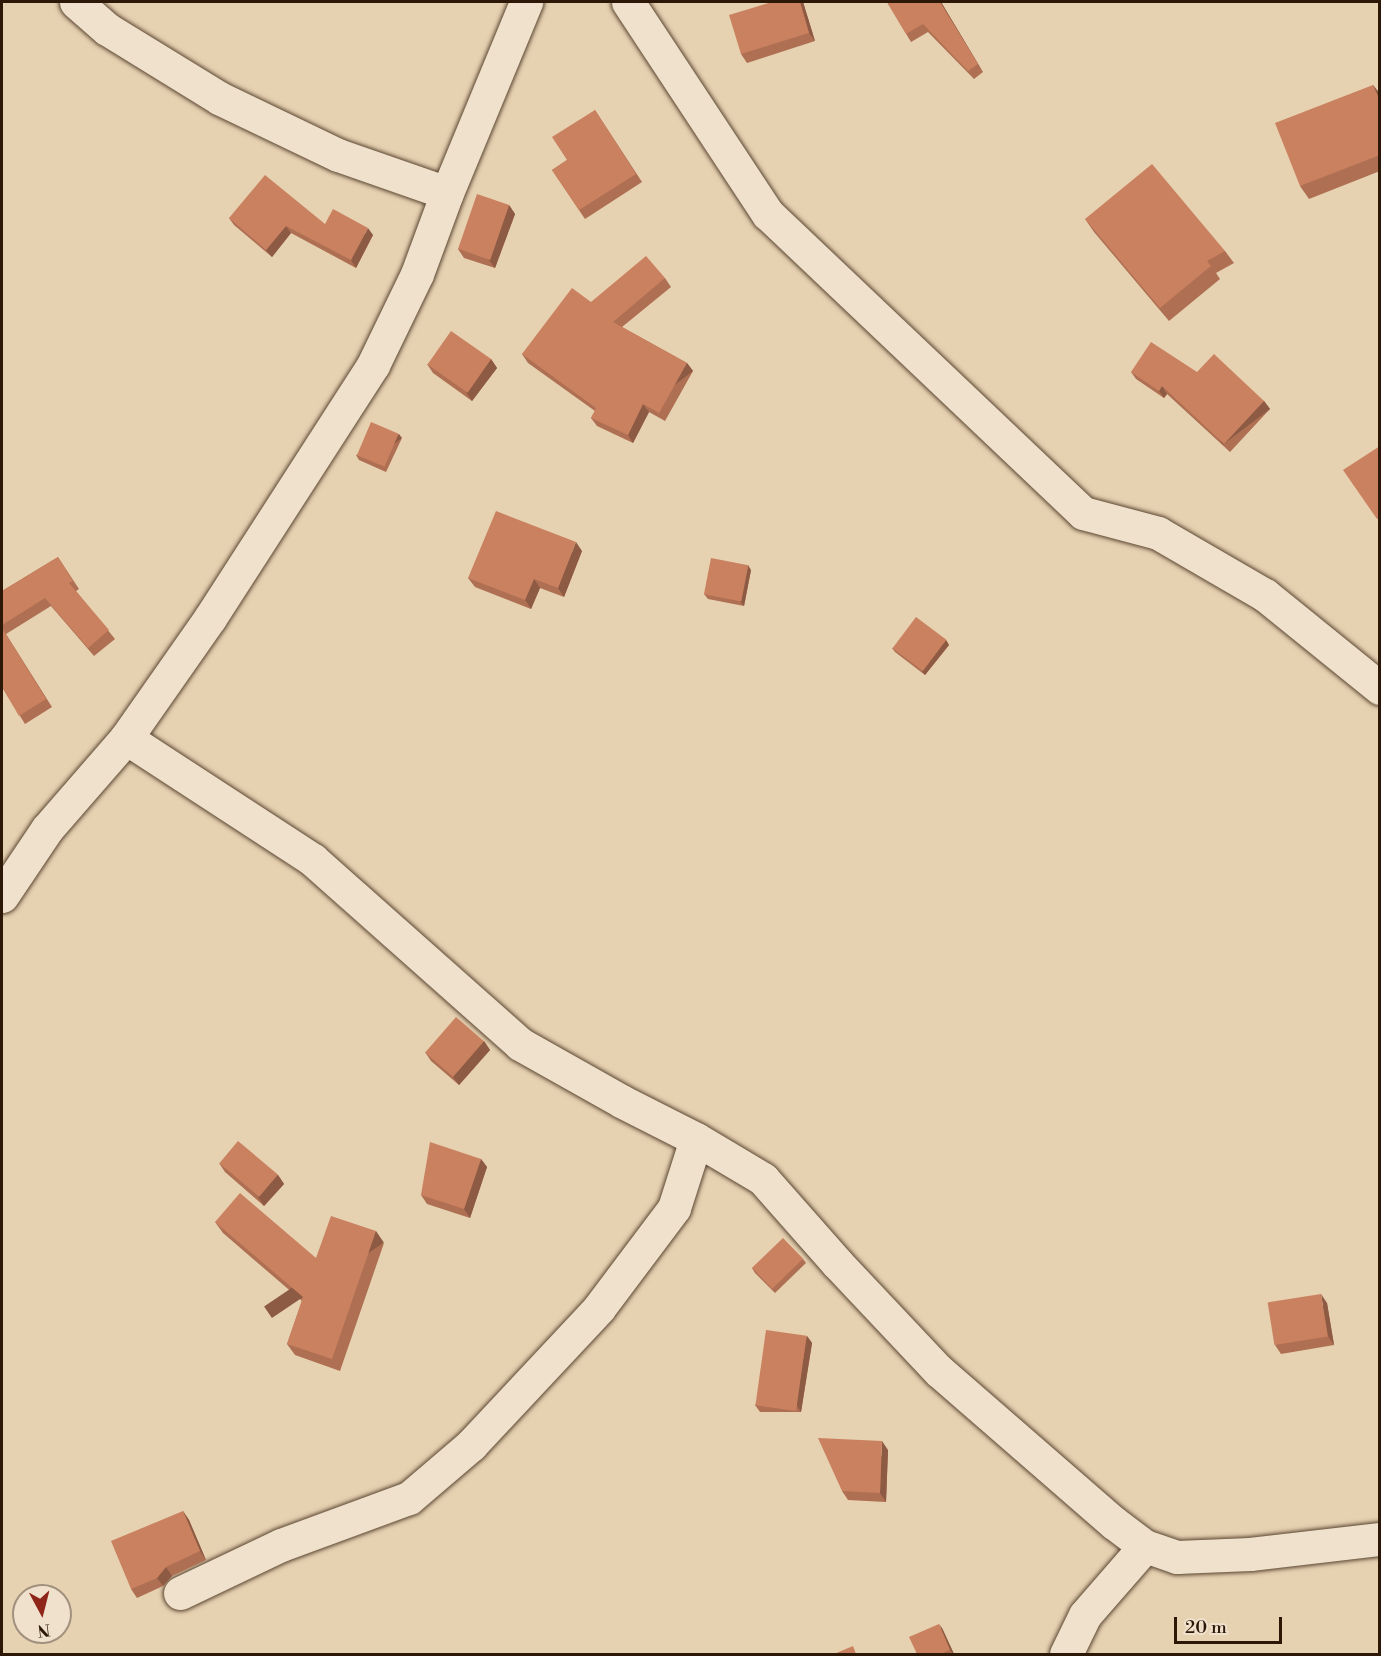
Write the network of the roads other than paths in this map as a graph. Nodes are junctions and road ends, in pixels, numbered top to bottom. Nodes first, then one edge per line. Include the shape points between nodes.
1 (76, 2) edge
2 (526, 2) edge
3 (628, 2) edge
4 (447, 193) junction
5 (1380, 688) edge
6 (126, 738) junction
7 (2, 896) edge
8 (696, 1139) junction
9 (1380, 1539) edge
10 (1145, 1546) junction
11 (180, 1593) dead end
12 (1066, 1654) edge

1 - 4 street via 107,30 219,98 338,155
2 - 4 street
3 - 5 street via 768,214 1083,513 1158,533 1265,595
4 - 6 street via 417,274 373,365 217,608
6 - 7 street via 46,829
6 - 8 street via 313,860 520,1044
8 - 10 street via 763,1179 939,1371
8 - 11 street via 674,1208 599,1308 471,1445 409,1498 281,1545
9 - 10 street via 1250,1554 1177,1557
10 - 12 street via 1084,1615

